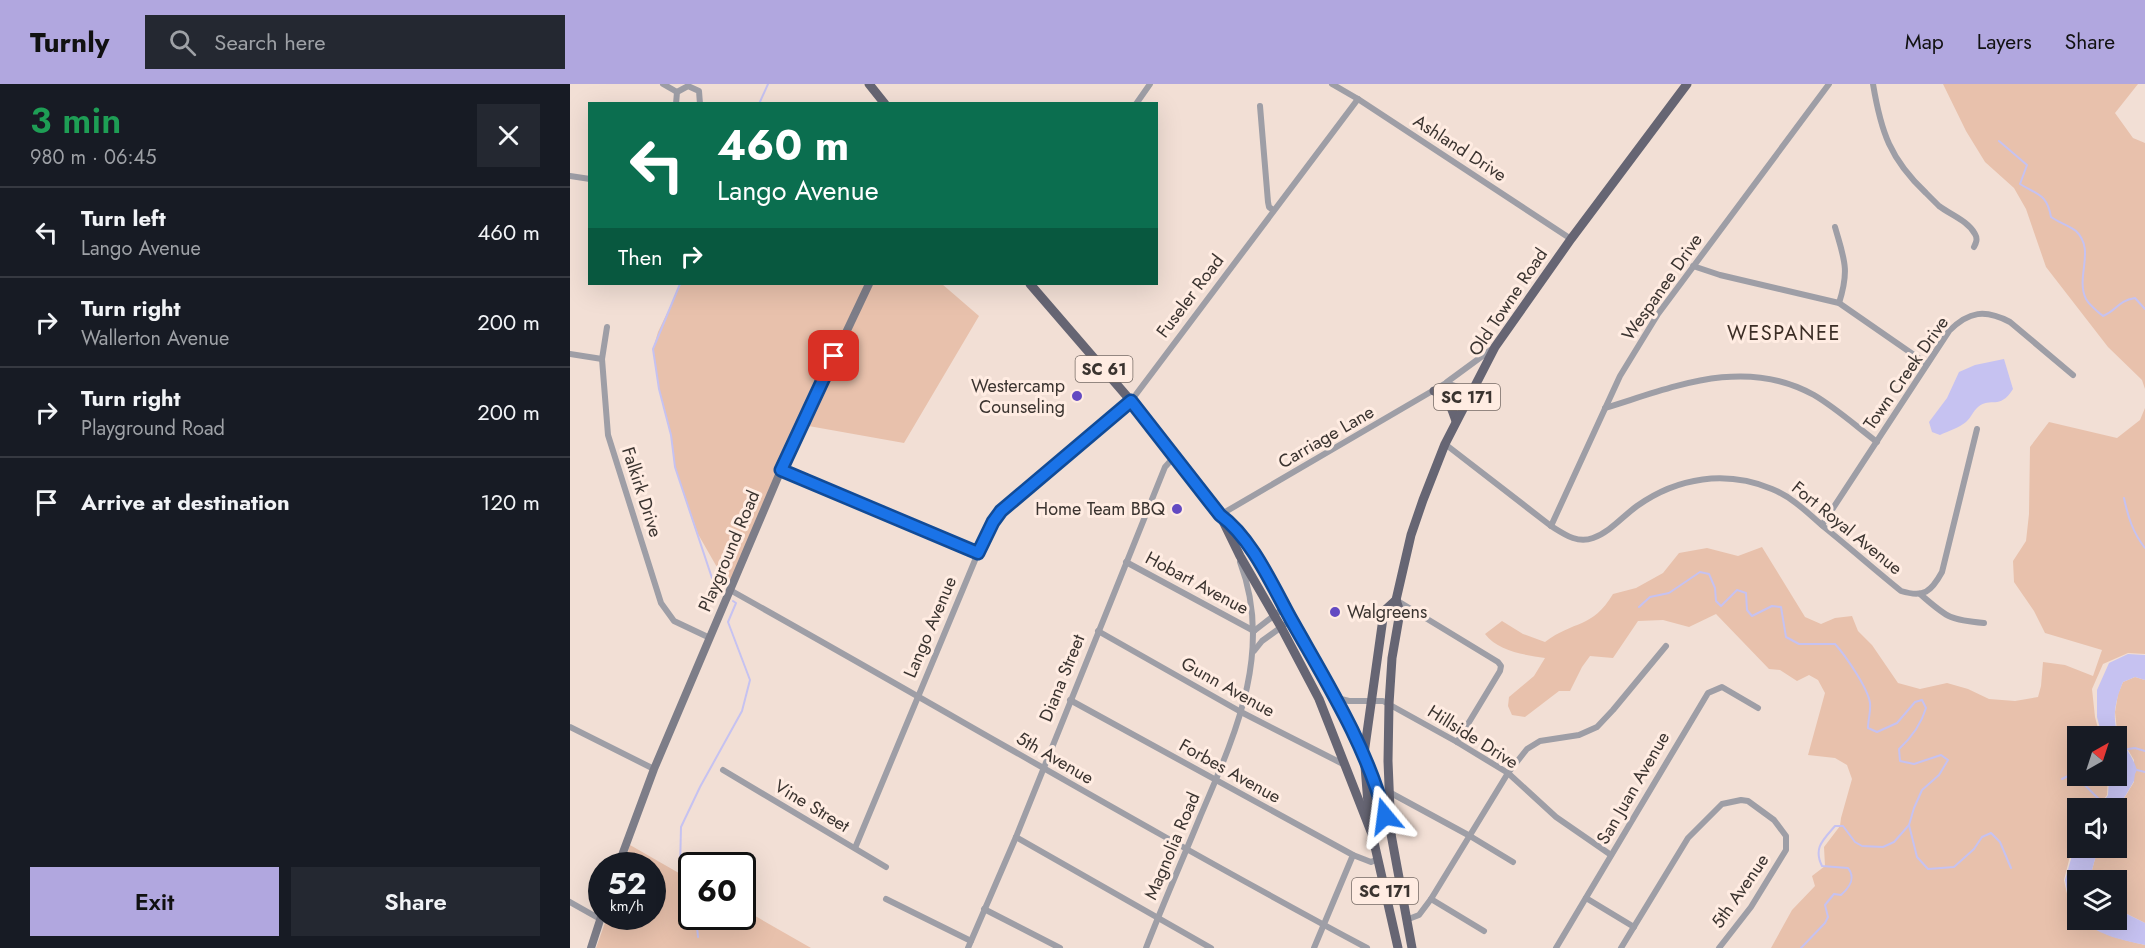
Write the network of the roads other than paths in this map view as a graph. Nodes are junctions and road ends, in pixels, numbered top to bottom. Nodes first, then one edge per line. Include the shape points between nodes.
1 (663, 84) edge
2 (869, 84) edge
3 (1150, 84) edge
4 (1332, 84) edge
5 (1687, 84) edge
6 (1829, 84) edge
7 (1873, 84) edge
8 (697, 86) edge
9 (677, 92) junction
10 (1358, 99) junction
11 (676, 102) edge
12 (700, 102) edge
13 (883, 102) edge
14 (1137, 102) edge
15 (1260, 106) dead end
16 (570, 176) edge
17 (588, 179) edge
18 (1273, 210) junction
19 (1835, 227) dead end
20 (1571, 239) junction
21 (1974, 247) dead end
22 (1694, 266) junction
23 (869, 285) edge
24 (1031, 285) edge
25 (1839, 303) junction
26 (607, 327) dead end
27 (1495, 347) junction
28 (570, 354) edge
29 (602, 359) junction
30 (1927, 364) junction
31 (2073, 375) dead end
32 (1446, 383) junction
33 (1434, 390) junction
34 (1471, 391) junction
35 (1131, 401) junction
36 (1605, 408) junction
37 (1456, 421) junction
38 (1977, 429) dead end
39 (1877, 442) junction
40 (1445, 444) junction
41 (1175, 456) junction
42 (781, 470) junction
43 (1220, 515) junction
44 (1822, 525) junction
45 (1551, 526) junction
46 (978, 553) junction
47 (1126, 562) junction
48 (730, 590) junction
49 (1920, 594) junction
50 (1396, 600) junction
51 (1284, 607) junction
52 (1274, 615) junction
53 (1292, 620) junction
54 (1984, 623) dead end
55 (1281, 627) junction
56 (1098, 631) junction
57 (1254, 631) junction
58 (710, 638) junction
59 (1666, 646) dead end
60 (1253, 652) junction
61 (918, 695) junction
62 (1334, 697) junction
63 (1070, 700) junction
64 (1372, 701) junction
65 (1389, 704) junction
66 (1758, 708) dead end
67 (1241, 712) junction
68 (570, 727) edge
69 (1457, 742) junction
70 (1364, 754) junction
71 (1346, 765) junction
72 (1042, 768) junction
73 (654, 769) junction
74 (723, 770) dead end
75 (1508, 773) junction
76 (1216, 780) junction
77 (1389, 792) junction
78 (1372, 834) junction
79 (1391, 834) junction
80 (1470, 836) junction
81 (1016, 837) junction
82 (855, 849) junction
83 (1187, 849) junction
84 (622, 852) edge
85 (1353, 855) junction
86 (1611, 855) junction
87 (1378, 859) junction
88 (1513, 862) dead end
89 (886, 867) dead end
90 (886, 898) dead end
91 (1586, 898) junction
92 (1431, 899) junction
93 (570, 902) edge
94 (984, 909) junction
95 (588, 910) edge
96 (1158, 919) junction
97 (1406, 920) junction
98 (1323, 924) junction
99 (1634, 927) junction
100 (597, 930) edge
101 (1484, 931) dead end
102 (970, 940) junction
103 (591, 948) edge
104 (968, 948) edge
105 (1060, 948) edge
106 (1146, 948) edge
107 (1211, 948) edge
108 (1314, 948) edge
109 (1367, 948) edge
110 (1398, 948) edge
111 (1412, 948) edge
112 (1556, 948) edge
113 (1621, 948) edge
114 (1719, 948) edge

1 - 9 street
2 - 13 main road
3 - 14 street
4 - 10 street, Ashland Drive
5 - 20 main road, Old Towne Road / SC 171
6 - 22 street, Wespanee Drive
7 - 21 street via 1884,137 1894,156 1912,180 1971,229 1977,240
8 - 9 street
8 - 12 street
9 - 11 street
10 - 18 street, Fuseler Road
10 - 20 street, Ashland Drive
15 - 18 street via 1268,202
16 - 17 street
18 - 35 street, Fuseler Road
19 - 25 street via 1846,265 1846,282
20 - 27 main road, Old Towne Road / SC 171
22 - 25 street
22 - 36 street, Wespanee Drive via 1658,314
23 - 42 main road, Playground Road
24 - 35 main road, SC 61
25 - 30 street
26 - 29 street, Falkirk Drive
27 - 32 street, Carriage Lane
27 - 34 main road, Old Towne Road / SC 171
28 - 29 street
29 - 58 street, Falkirk Drive via 608,435 661,603 674,621
30 - 31 street, Town Creek Drive via 1958,322 1968,316 1990,314 2010,322
30 - 39 street, Town Creek Drive
32 - 33 street, Carriage Lane
32 - 34 street
33 - 37 main road via 1449,401
33 - 43 street, Carriage Lane
34 - 37 main road, Old Towne Road / SC 171
35 - 41 main road, SC 61
35 - 46 street, Lango Avenue via 1001,511
36 - 39 street via 1694,382 1741,375 1788,384 1812,394
36 - 45 street, Wespanee Drive
37 - 40 main road, Old Towne Road / SC 171
38 - 49 street via 1942,572 1935,585
39 - 44 street, Town Creek Drive
40 - 45 street, Fort Royal Avenue
40 - 50 main road, Old Towne Road / SC 171 via 1411,535
41 - 43 main road, SC 61
41 - 47 street, Diana Street via 1165,467
42 - 46 street
42 - 48 main road, Playground Road
43 - 51 main road, SC 61 via 1239,532
43 - 52 main road, SC 61
43 - 57 street, Magnolia Road via 1244,573
44 - 45 street, Fort Royal Avenue via 1773,489 1734,479 1709,478 1661,491 1592,539 1569,538
44 - 49 street, Fort Royal Avenue via 1901,591
46 - 61 street, Lango Avenue
47 - 56 street, Diana Street
47 - 57 street, Hobart Avenue
48 - 58 main road, Playground Road
48 - 61 street, 5th Avenue
49 - 54 street via 1956,621
50 - 64 main road, SC 171 via 1384,611
50 - 65 main road, SC 171 via 1400,612
50 - 69 street via 1501,666
51 - 52 street
51 - 53 main road, SC 61
52 - 55 main road, SC 61
52 - 57 street
53 - 55 street
53 - 62 main road, SC 61
55 - 60 street
55 - 71 main road, SC 61 via 1319,699
56 - 63 street, Diana Street
56 - 67 street, Gunn Avenue
57 - 60 street, Magnolia Road
58 - 73 main road, Playground Road
59 - 75 street via 1597,727 1579,735 1540,741 1527,749
60 - 67 street, Magnolia Road
61 - 72 street, 5th Avenue
61 - 82 street, Lango Avenue
62 - 64 street, Hillside Drive
62 - 70 main road, SC 61
63 - 72 street, Diana Street
63 - 76 street, Forbes Avenue
64 - 65 street, Hillside Drive
64 - 70 main road, SC 171
65 - 69 street, Hillside Drive
65 - 77 main road, SC 171
66 - 86 street, San Juan Avenue via 1722,687 1708,693
67 - 71 street, Gunn Avenue
67 - 76 street, Magnolia Road
68 - 73 street
69 - 75 street, Hillside Drive
70 - 78 main road, SC 171
70 - 79 main road, SC 61
71 - 78 main road, SC 61
72 - 81 street, Diana Street
72 - 83 street, 5th Avenue
73 - 84 main road, Playground Road
74 - 82 street, Vine Street
75 - 80 street
75 - 86 street, Hillside Drive via 1556,817
76 - 83 street, Magnolia Road
76 - 85 street, Forbes Avenue
77 - 79 main road, SC 171
77 - 80 street
78 - 87 main road, SC 171
79 - 97 main road, SC 171
80 - 88 street
80 - 92 street
81 - 94 street, Diana Street
81 - 96 street
82 - 89 street, Vine Street
83 - 96 street, Magnolia Road
83 - 98 street, 5th Avenue
85 - 87 street, Forbes Avenue via 1367,861
85 - 98 street
86 - 91 street, San Juan Avenue
87 - 110 main road, SC 171
90 - 102 street
91 - 99 street
91 - 112 street, San Juan Avenue
92 - 97 street via 1419,915
92 - 101 street
93 - 95 street
94 - 102 street, Diana Street
94 - 105 street
96 - 106 street, Magnolia Road
96 - 107 street
97 - 111 main road, SC 171
98 - 108 street
98 - 109 street, 5th Avenue
99 - 113 street
99 - 114 street, 5th Avenue via 1680,848 1695,830 1722,804 1748,801 1782,829 1786,850 1751,907
100 - 103 main road
102 - 104 street, Diana Street

